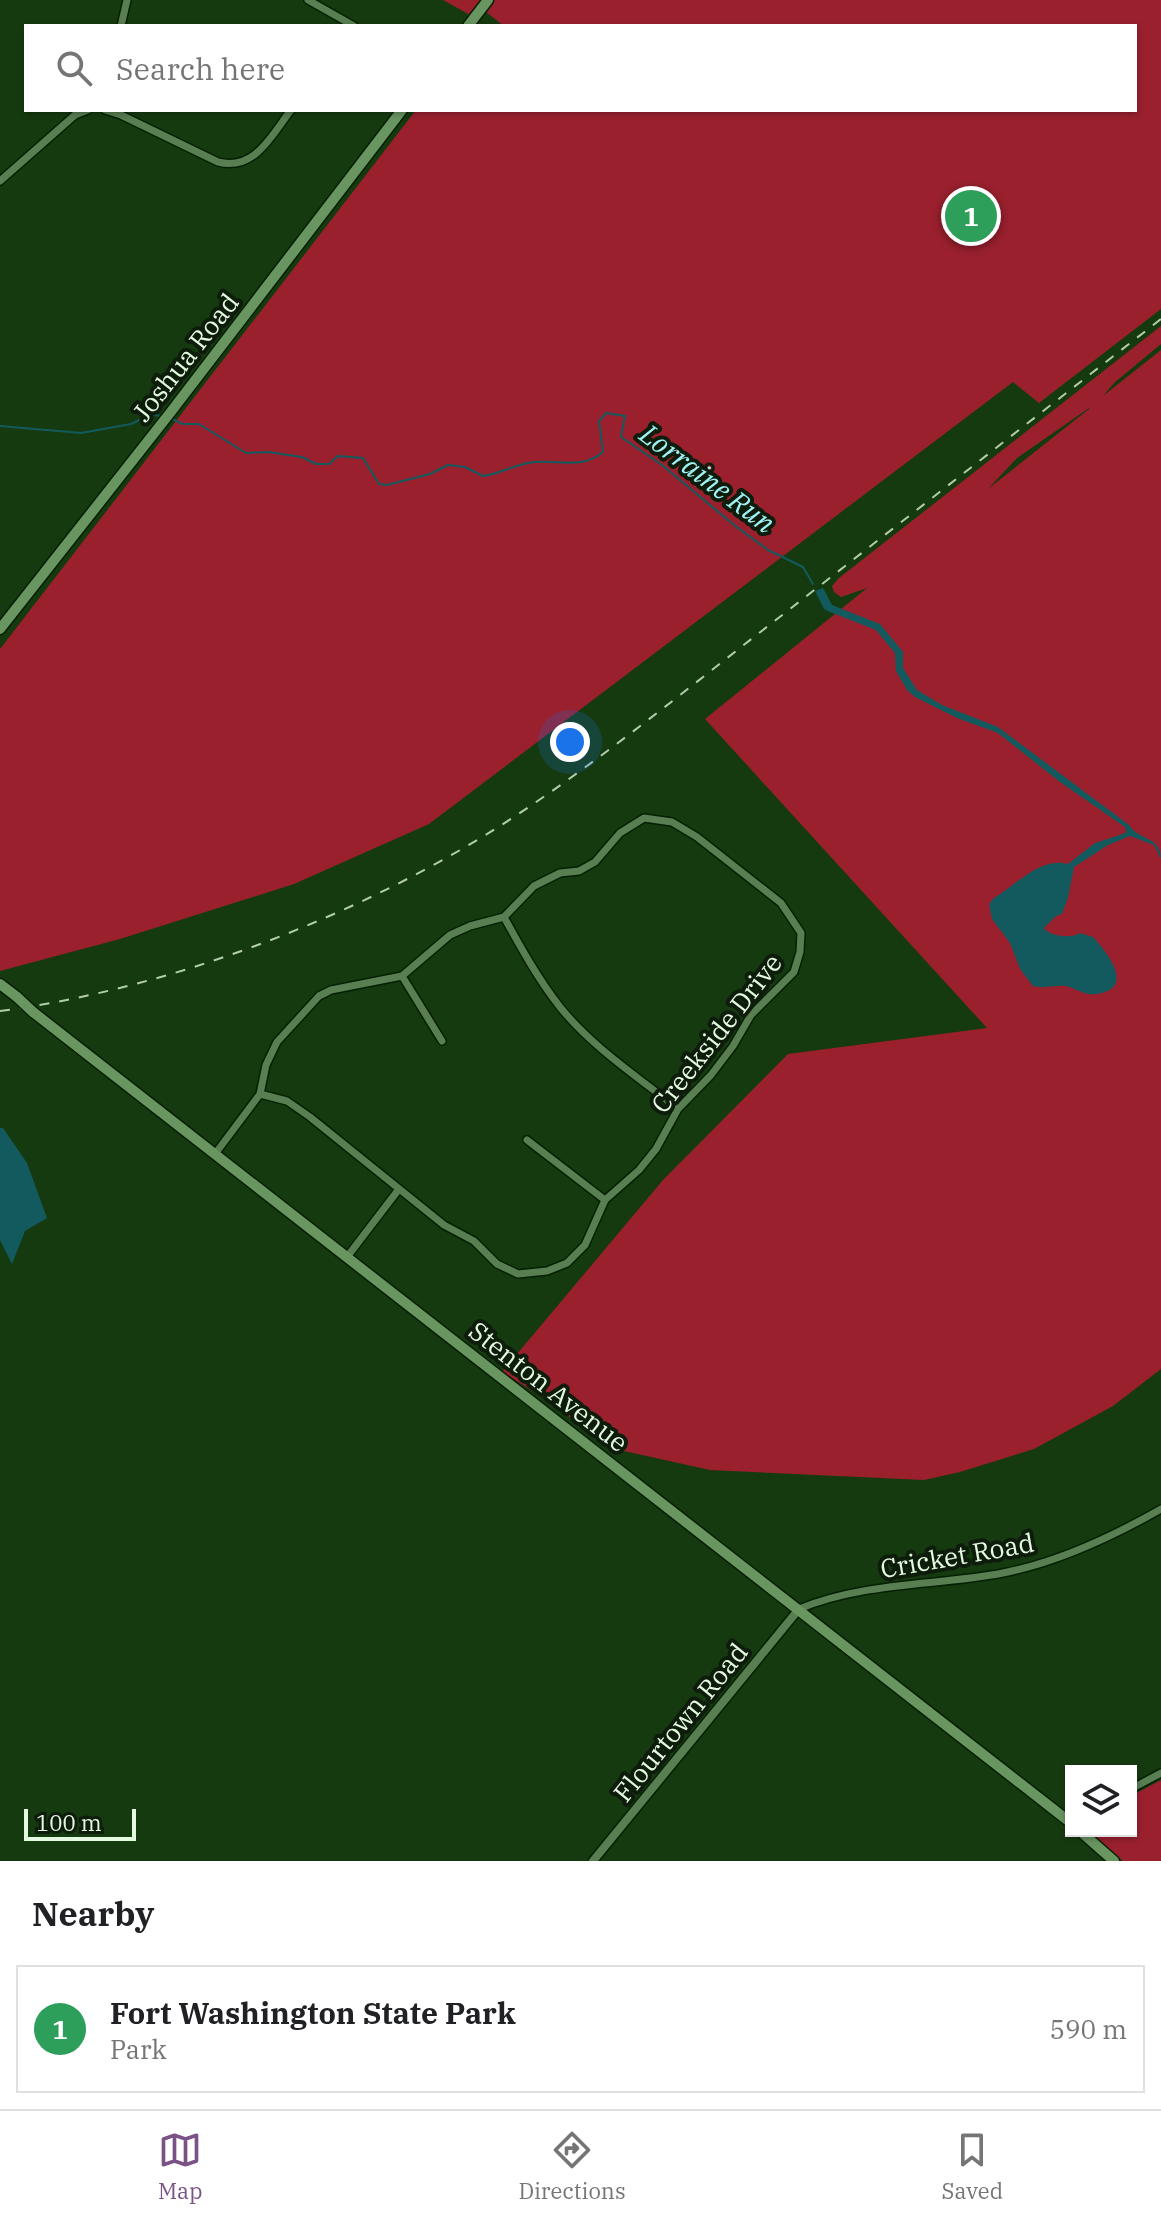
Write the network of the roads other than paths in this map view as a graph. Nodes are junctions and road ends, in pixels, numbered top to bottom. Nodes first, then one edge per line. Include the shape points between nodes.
1 (127, 0) edge
2 (308, 0) edge
3 (488, 0) edge
4 (121, 24) edge
5 (350, 24) edge
6 (470, 24) edge
7 (83, 112) edge
8 (111, 112) edge
9 (289, 112) edge
10 (400, 112) edge
11 (0, 181) edge
12 (0, 629) edge
13 (504, 917) junction
14 (402, 976) junction
15 (0, 984) edge
16 (442, 1041) dead end
17 (260, 1094) junction
18 (678, 1109) junction
19 (527, 1140) dead end
20 (215, 1154) junction
21 (399, 1189) junction
22 (605, 1200) junction
23 (347, 1257) junction
24 (1161, 1509) edge
25 (799, 1609) junction
26 (1161, 1773) edge
27 (1137, 1786) edge
28 (1065, 1817) edge
29 (1087, 1837) edge
30 (593, 1861) edge
31 (1114, 1861) edge

1 - 4 street
2 - 5 street
3 - 6 main road
7 - 11 street
8 - 9 street via 233,165 254,157
10 - 12 main road, Joshua Road
13 - 14 street, Creekside Drive via 450,935
13 - 18 street via 561,1008
13 - 18 street, Creekside Drive via 534,886 595,862 620,833 644,818 672,822 697,837 781,903 801,933 794,972 751,1015 711,1075
14 - 16 street
14 - 17 street via 319,996 277,1042
15 - 20 main road, Stenton Avenue, bridge
17 - 20 street
17 - 21 street, Creekside Drive via 287,1101
18 - 22 street, Creekside Drive via 656,1149
19 - 22 street
20 - 23 main road, Stenton Avenue
21 - 22 street, Creekside Drive via 474,1241 497,1264 518,1274 567,1263 585,1245
21 - 23 street
23 - 25 main road, Stenton Avenue
24 - 25 street, Cricket Road via 1085,1547 1014,1570 846,1593
25 - 28 main road, Stenton Avenue
25 - 30 street, Flourtown Road
26 - 27 street
29 - 31 main road

